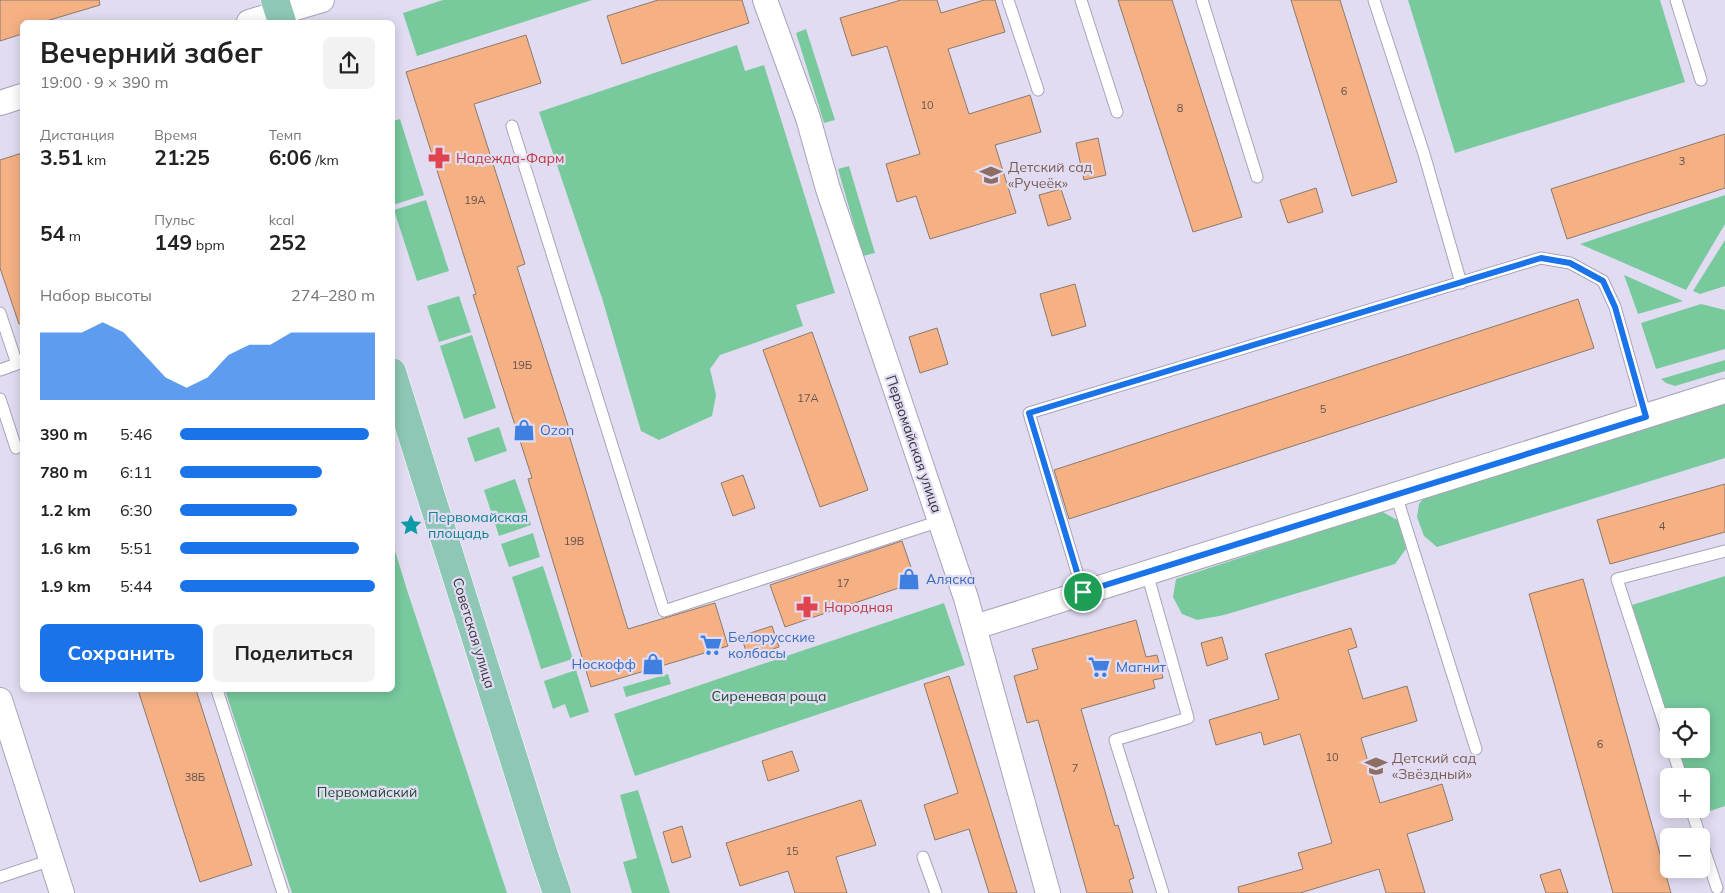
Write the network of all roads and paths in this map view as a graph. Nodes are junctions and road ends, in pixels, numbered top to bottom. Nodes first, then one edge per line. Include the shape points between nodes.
1 (322, 0) edge
2 (765, 0) edge
3 (1008, 0) edge
4 (1081, 0) edge
5 (1202, 0) edge
6 (1374, 0) edge
7 (1676, 0) edge
8 (279, 12) edge
9 (255, 20) edge
10 (1701, 80) dead end
11 (1038, 90) dead end
12 (20, 97) edge
13 (0, 103) edge
14 (1117, 112) dead end
15 (512, 126) dead end
16 (1257, 177) dead end
17 (1460, 283) junction
18 (0, 313) edge
19 (0, 370) edge
20 (395, 382) edge
21 (1725, 391) edge
22 (0, 399) edge
23 (1646, 417) junction
24 (16, 448) dead end
25 (1396, 495) junction
26 (940, 521) junction
27 (1725, 551) edge
28 (1147, 573) junction
29 (1083, 592) junction
30 (975, 627) junction
31 (218, 692) edge
32 (2, 711) edge
33 (1660, 711) edge
34 (1476, 749) dead end
35 (924, 858) dead end
36 (51, 860) junction
37 (1710, 866) edge
38 (0, 877) edge
39 (1717, 888) dead end
40 (62, 893) edge
41 (283, 893) edge
42 (557, 893) edge
43 (936, 893) edge
44 (1048, 893) edge
45 (1163, 893) edge

1 - 8 street
2 - 26 street, Первомайская улица via 808,118 828,189
3 - 11 lane
4 - 14 lane
5 - 16 lane
6 - 17 lane via 1424,154
7 - 10 lane
8 - 9 street
12 - 13 street
15 - 26 lane via 664,611
17 - 23 lane via 1541,258 1570,263 1603,281 1615,307
17 - 29 lane via 1029,413
18 - 19 lane via 17,364
20 - 42 main road, Советская улица
21 - 23 street
22 - 24 lane
23 - 25 street
25 - 28 street
25 - 34 lane
26 - 30 street, Первомайская улица
27 - 33 lane via 1618,579
28 - 29 street
28 - 45 lane via 1188,718 1115,740
29 - 30 street
30 - 44 street, Первомайская улица
31 - 41 lane
32 - 36 street
35 - 43 lane
36 - 38 lane
36 - 40 street
37 - 39 lane

